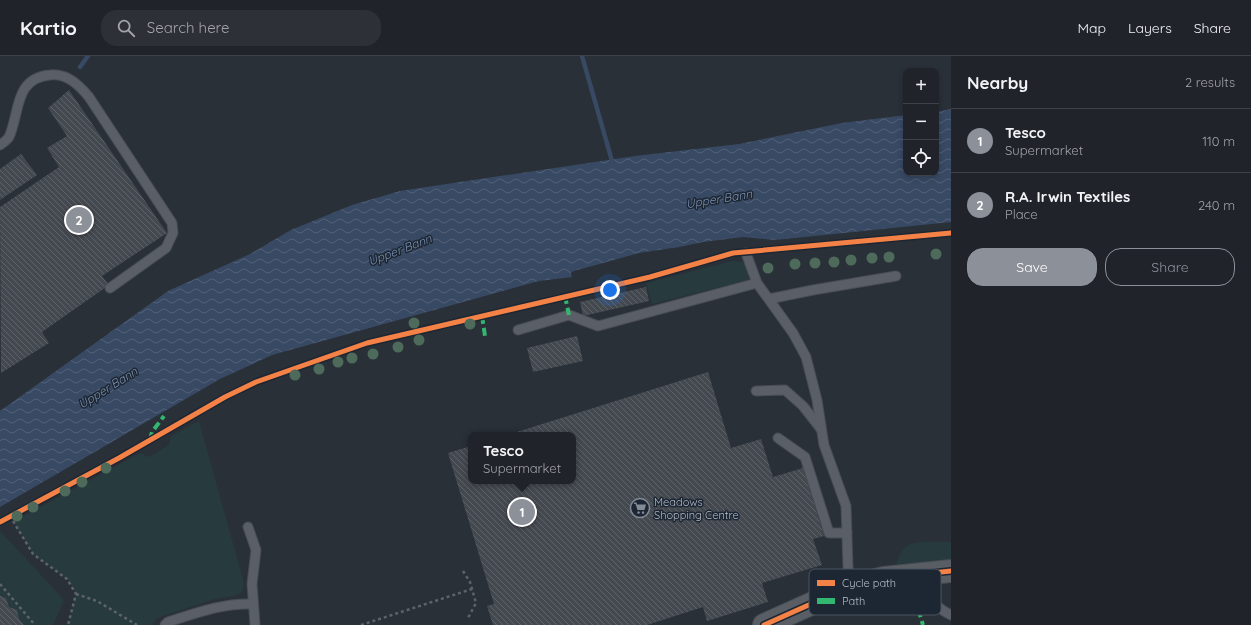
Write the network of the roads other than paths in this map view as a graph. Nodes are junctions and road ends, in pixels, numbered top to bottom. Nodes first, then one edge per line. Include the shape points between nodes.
1 (0, 145) edge
2 (746, 253) dead end
3 (896, 276) dead end
4 (757, 283) junction
5 (110, 288) dead end
6 (769, 299) junction
7 (518, 330) dead end
8 (756, 392) dead end
9 (822, 430) junction
10 (778, 438) dead end
11 (248, 527) dead end
12 (847, 533) junction
13 (848, 569) edge
14 (941, 571) edge
15 (951, 571) edge
16 (252, 604) junction
17 (809, 605) edge
18 (941, 610) edge
19 (951, 615) edge
20 (165, 625) edge
21 (255, 625) edge
22 (764, 625) edge

1 - 5 lane via 8,138 24,89 34,79 57,74 79,84 172,223 173,233 166,248
2 - 4 lane
3 - 6 lane
4 - 6 lane
4 - 7 lane via 598,326 569,315
6 - 9 lane via 806,357
8 - 9 lane via 785,390 803,406
9 - 12 lane via 824,445 846,506
10 - 12 lane via 805,457 829,533
11 - 16 lane via 256,550
12 - 13 lane
14 - 15 street
16 - 20 lane via 216,607
16 - 21 lane
17 - 22 street
18 - 19 lane

